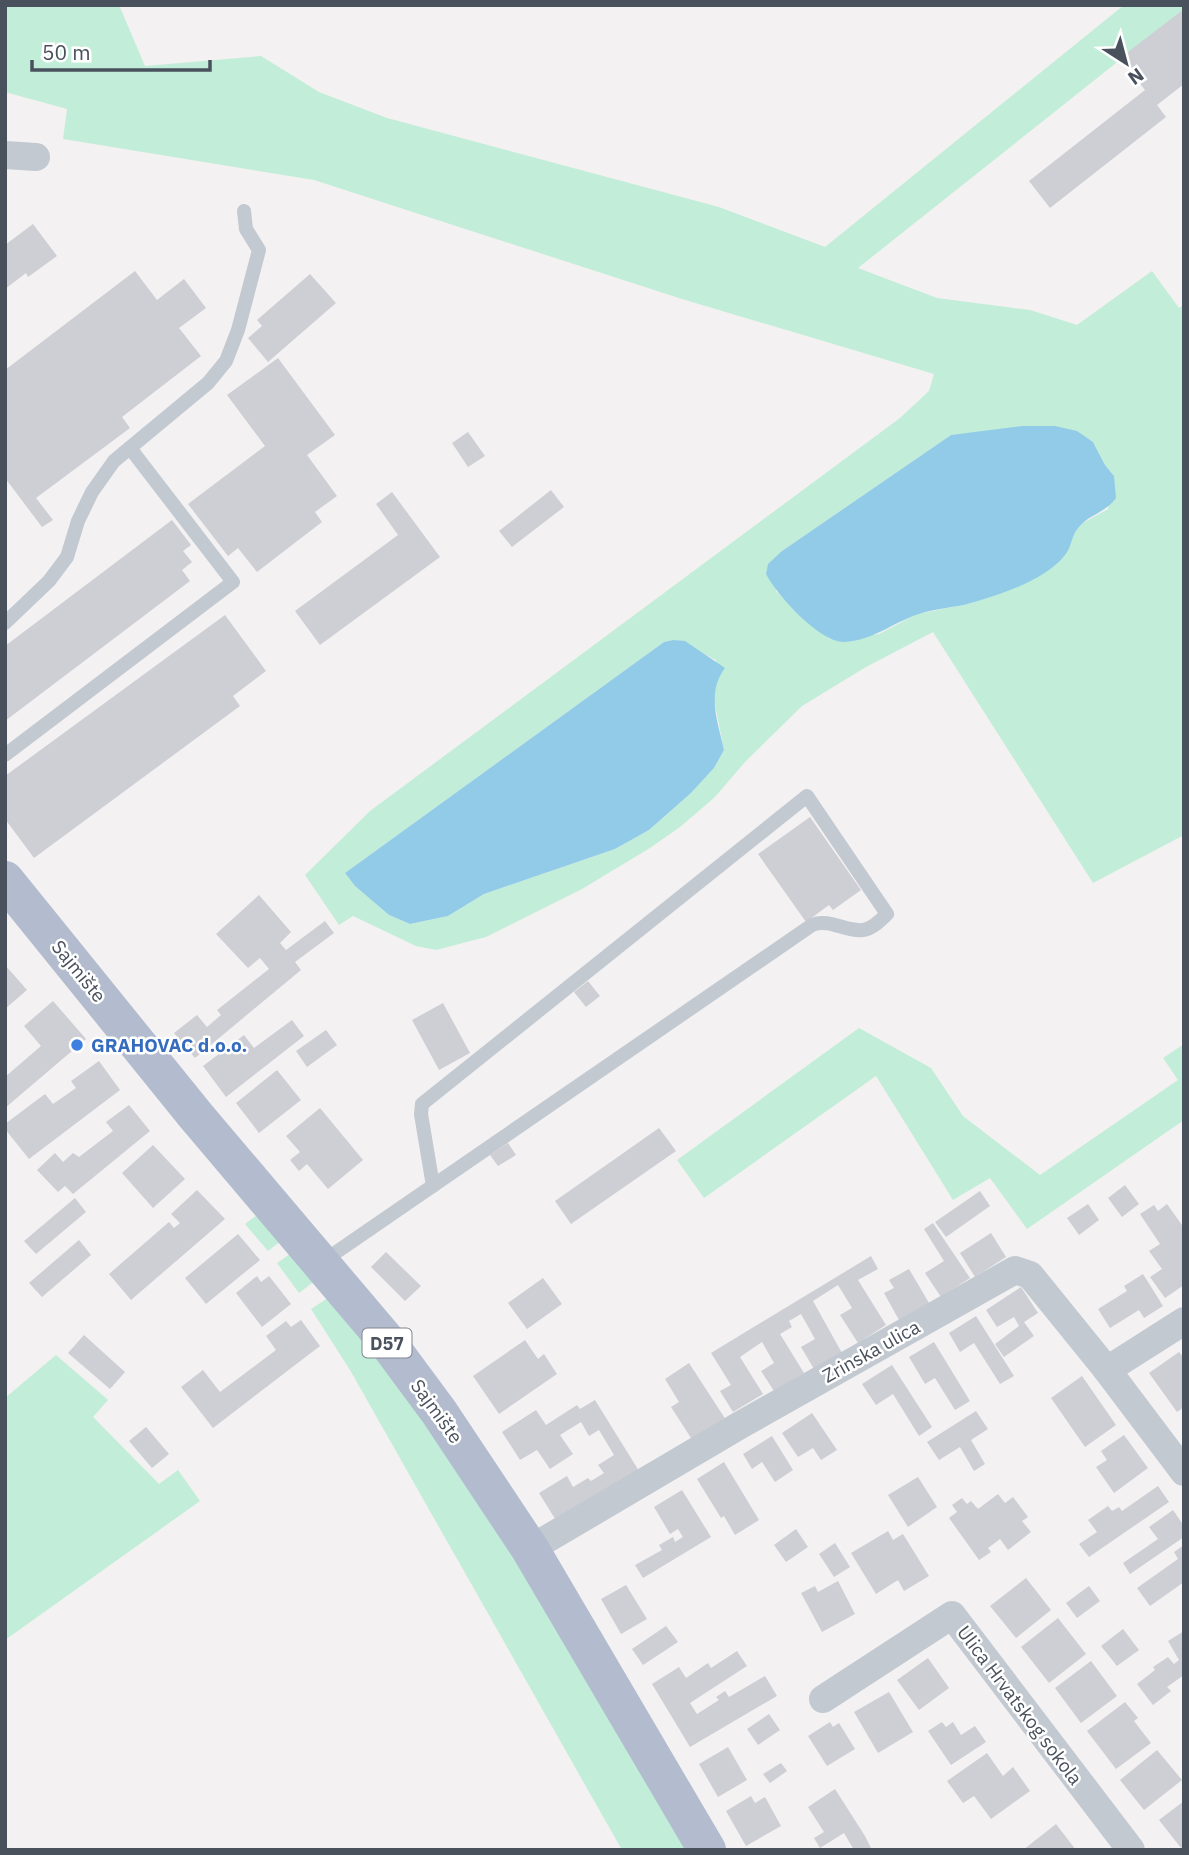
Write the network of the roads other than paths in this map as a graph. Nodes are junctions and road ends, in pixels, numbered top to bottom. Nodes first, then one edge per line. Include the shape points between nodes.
1 (5, 155) edge
2 (36, 157) dead end
3 (244, 211) dead end
4 (130, 447) junction
5 (5, 623) edge
6 (5, 755) edge
7 (5, 880) edge
8 (433, 1186) junction
9 (320, 1263) junction
10 (1184, 1321) edge
11 (1107, 1370) junction
12 (1184, 1472) edge
13 (530, 1549) junction
14 (823, 1699) dead end
15 (707, 1850) edge
16 (1131, 1850) edge

1 - 2 street
3 - 4 lane via 246,229 259,250 226,361 208,383
4 - 5 lane via 92,492 61,565
4 - 6 lane via 233,582
7 - 9 main road, Sajmište / D57
8 - 8 lane via 422,1104 807,796 887,914 863,930 821,921 812,925
8 - 9 lane
9 - 13 main road, Sajmište / D57 via 439,1412
10 - 11 street
11 - 12 street, Zrinska ulica
11 - 13 street, Zrinska ulica via 1030,1275 1015,1270
13 - 15 main road, Sajmište / D57
14 - 16 street, Ulica Hrvatskog sokola via 951,1615

